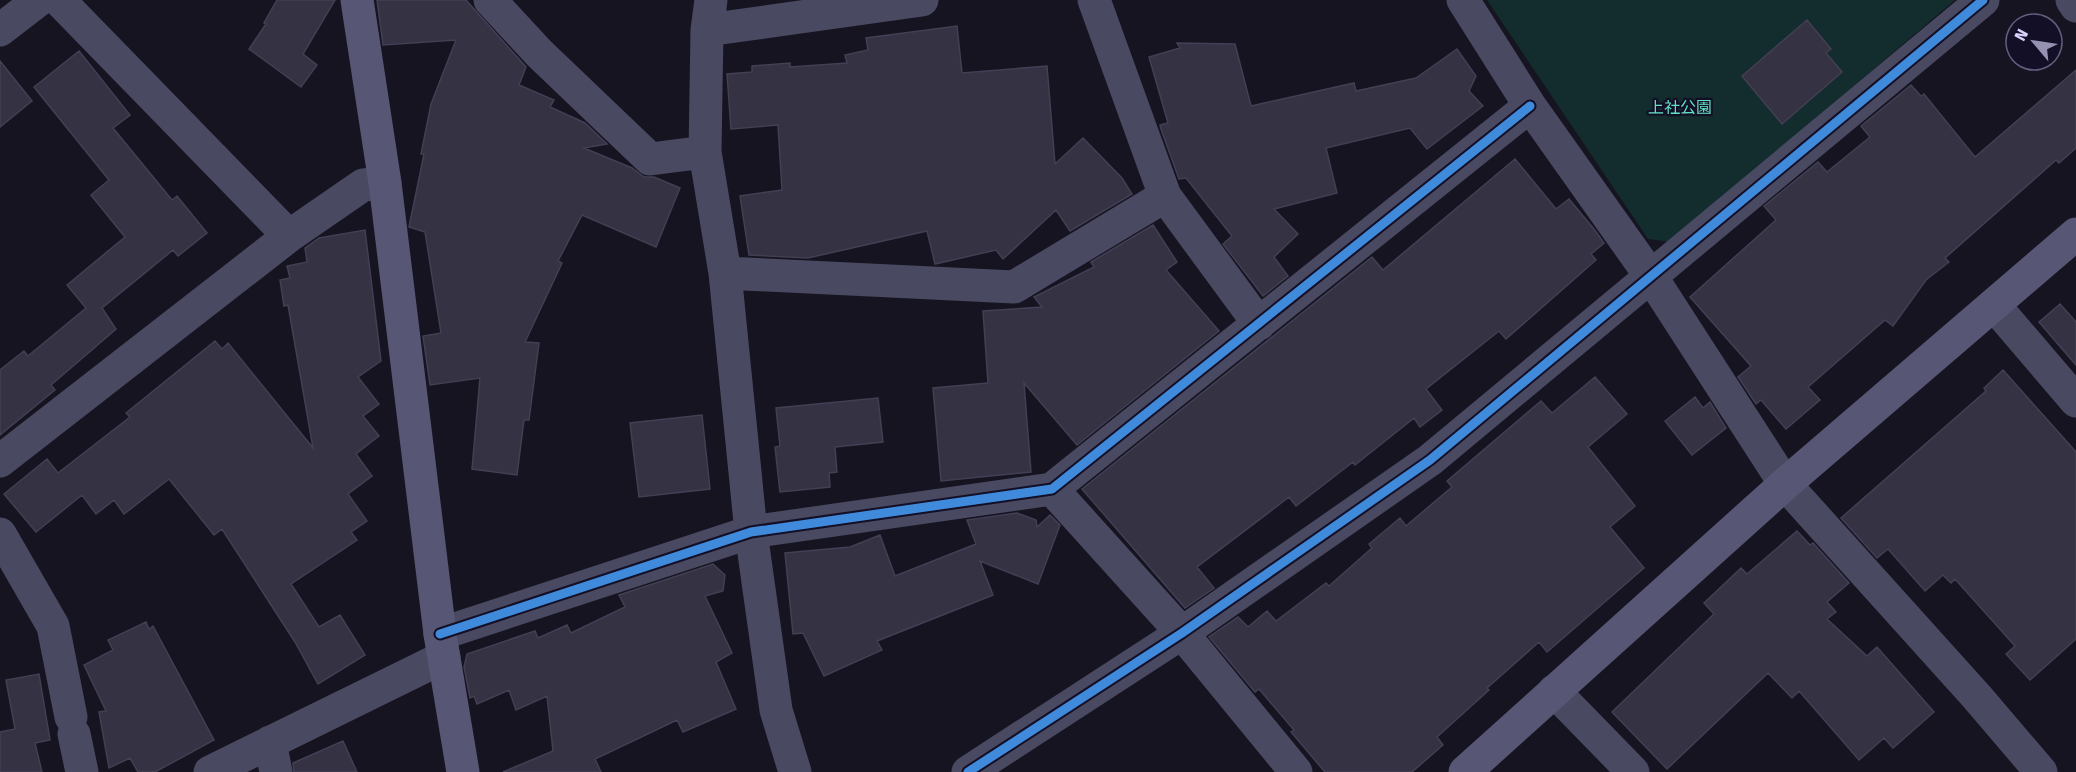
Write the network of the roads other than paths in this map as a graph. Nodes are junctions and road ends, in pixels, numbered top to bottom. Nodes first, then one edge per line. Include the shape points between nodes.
1 (39, 0) edge
2 (59, 0) edge
3 (357, 0) edge
4 (490, 0) edge
5 (922, 0) edge
6 (1094, 0) edge
7 (1463, 0) edge
8 (1983, 0) edge
9 (2072, 0) edge
10 (2076, 6) edge
11 (709, 15) edge
12 (0, 30) edge
13 (1530, 106) junction
14 (705, 152) junction
15 (385, 183) junction
16 (1165, 196) junction
17 (2076, 234) edge
18 (289, 236) junction
19 (725, 273) junction
20 (1652, 278) junction
21 (1994, 305) junction
22 (1259, 324) junction
23 (2076, 400) edge
24 (0, 461) edge
25 (1785, 484) junction
26 (1052, 489) junction
27 (751, 532) junction
28 (0, 534) edge
29 (1182, 633) junction
30 (442, 645) junction
31 (1554, 691) junction
32 (273, 757) edge
33 (82, 772) edge
34 (210, 772) edge
35 (463, 772) edge
36 (795, 772) edge
37 (968, 772) edge
38 (1296, 772) edge
39 (1465, 772) edge
40 (1633, 772) edge
41 (2041, 772) edge

1 - 12 street
2 - 18 street
3 - 15 street
4 - 14 street via 539,53 650,159
5 - 11 street
6 - 16 street
7 - 13 street
8 - 20 street
9 - 10 street
11 - 14 street
13 - 20 street
13 - 22 street
14 - 19 street
15 - 18 street via 363,185
15 - 30 street
16 - 19 street via 1014,287
16 - 22 street
17 - 21 street
18 - 24 street
19 - 27 street
20 - 25 street
20 - 29 street via 1430,460
21 - 23 street
21 - 25 street
22 - 26 street
25 - 31 street
25 - 41 street
26 - 27 street
26 - 29 street
27 - 30 street
27 - 36 street via 776,710
28 - 33 street via 53,626
29 - 37 street
29 - 38 street
30 - 32 street
30 - 35 street
31 - 39 street
31 - 40 street
32 - 34 street

